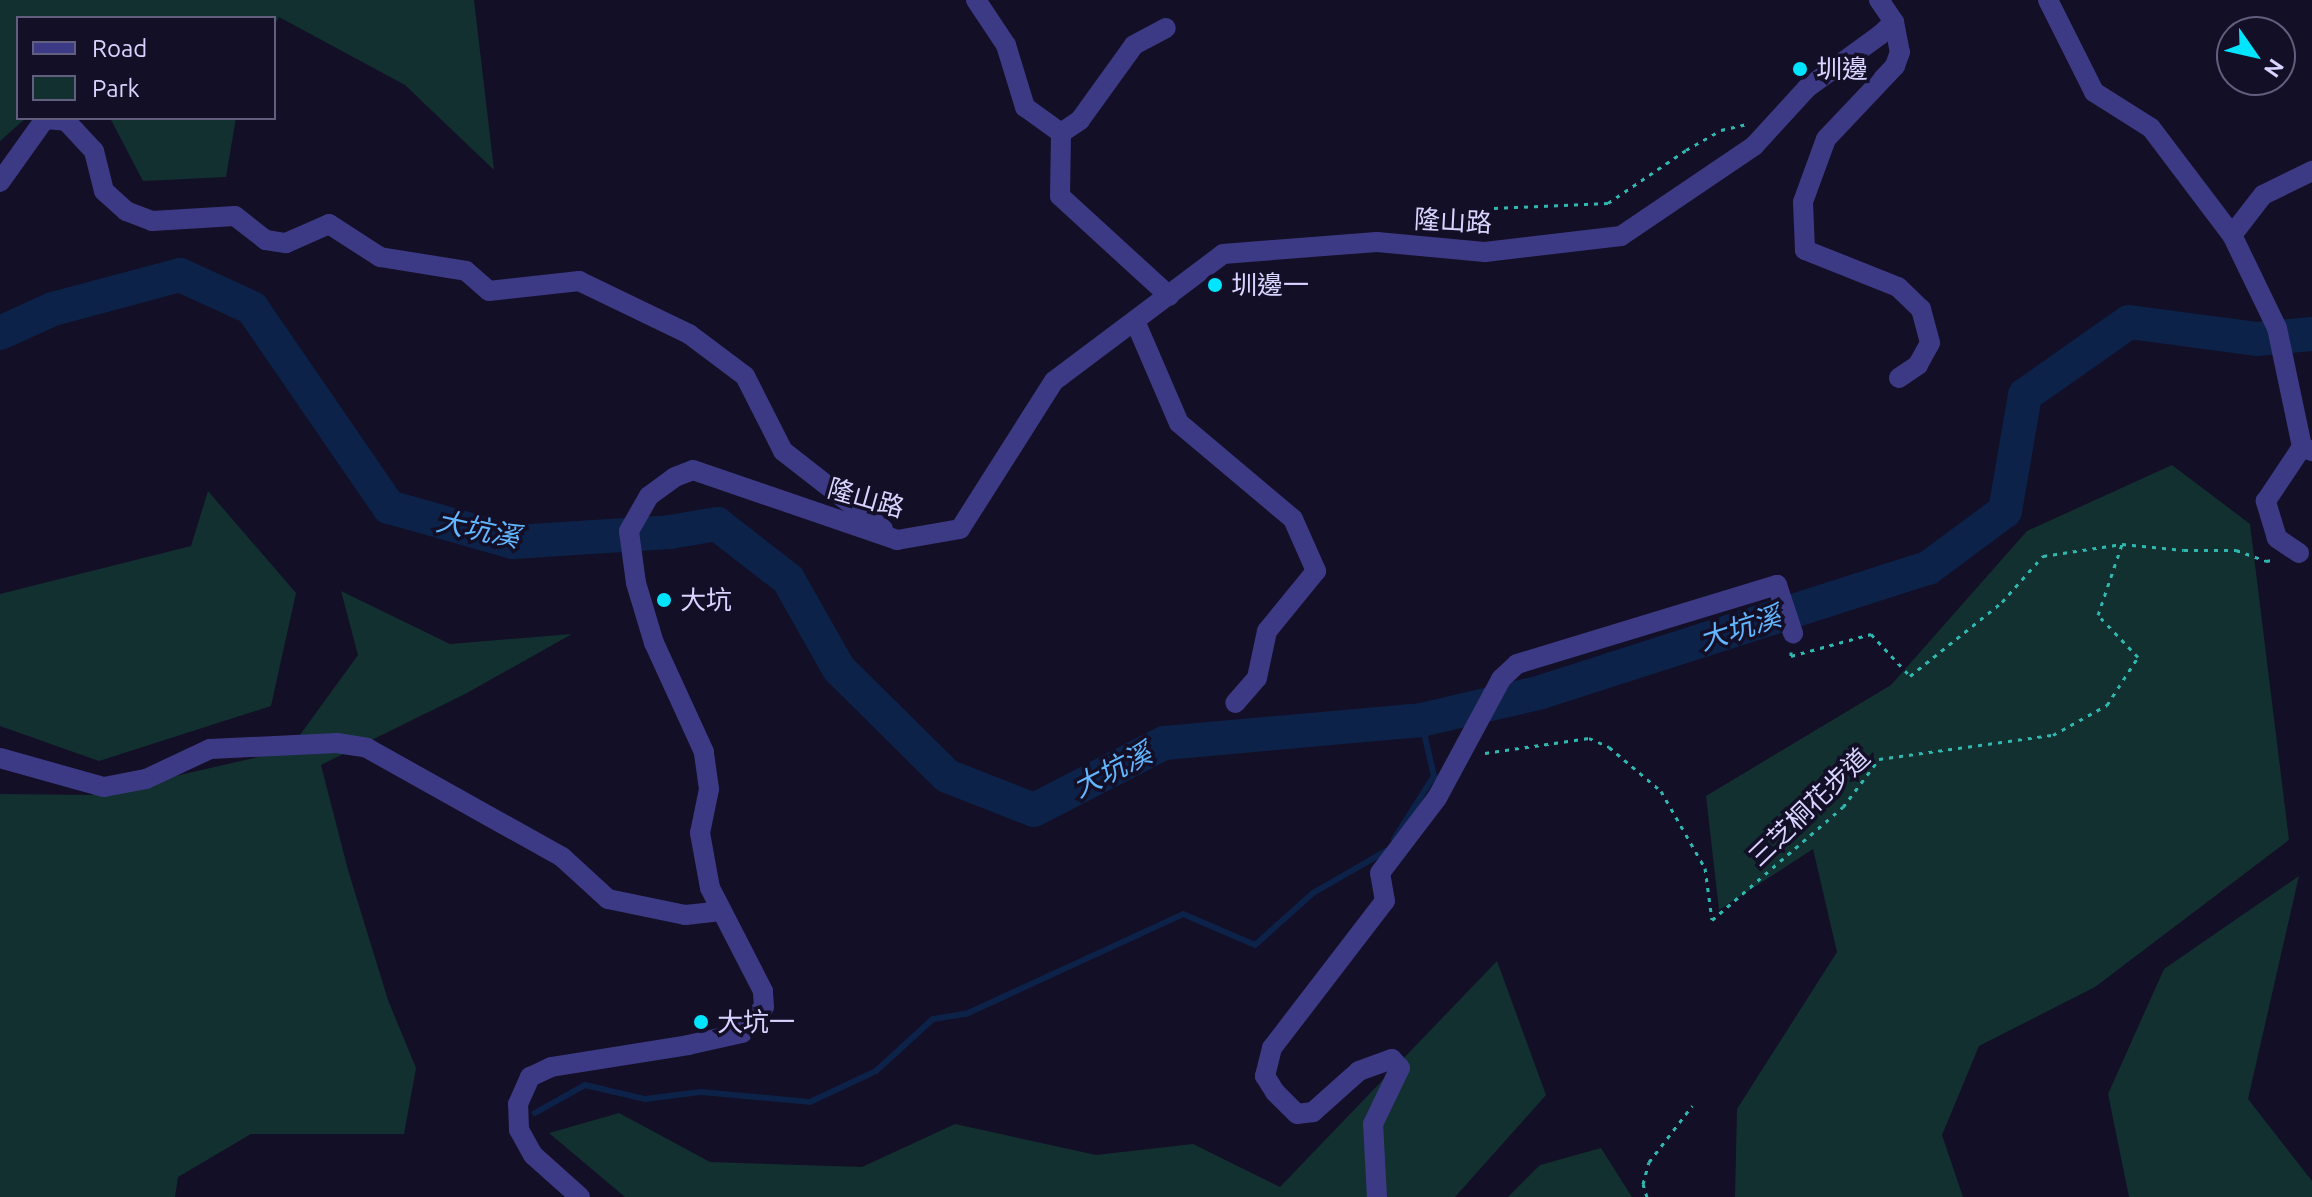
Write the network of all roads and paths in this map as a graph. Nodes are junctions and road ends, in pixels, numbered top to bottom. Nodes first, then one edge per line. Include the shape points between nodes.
1 (976, 0) edge
2 (1879, 0) edge
3 (2048, 0) edge
4 (1894, 22) junction
5 (1166, 28) dead end
6 (1781, 117) junction
7 (44, 120) edge
8 (56, 120) edge
9 (1061, 133) junction
10 (2312, 171) edge
11 (0, 182) edge
12 (1494, 208) dead end
13 (2232, 235) junction
14 (1169, 296) junction
15 (1135, 321) junction
16 (1899, 378) dead end
17 (2307, 449) edge
18 (897, 540) junction
19 (2122, 544) junction
20 (2299, 553) joint
21 (1793, 633) joint
22 (1235, 703) dead end
23 (1459, 757) junction
24 (0, 758) edge
25 (722, 911) junction
26 (1692, 1106) dead end
27 (580, 1197) edge
28 (1377, 1197) edge
29 (1647, 1197) edge

1 - 9 street via 1006,45 1025,107
2 - 4 street
3 - 13 street via 2094,92 2151,128
4 - 6 street, 隆山路 via 1807,88
4 - 16 street via 1900,52 1895,66 1826,139 1803,202 1805,250 1898,287 1921,309 1930,343 1918,365
5 - 9 street via 1134,45 1080,120
6 - 12 path via 1721,130 1608,203
6 - 14 street, 隆山路 via 1754,146 1621,236 1485,252 1377,242 1223,254
7 - 11 street
8 - 18 street via 66,121 94,151 104,191 126,211 152,221 235,216 266,240 286,243 329,224 380,257 466,271 489,291 579,281 689,334 745,376 783,451
9 - 14 street via 1060,196
10 - 13 street via 2263,195
13 - 17 street via 2277,328
14 - 15 street, 隆山路
15 - 18 street, 隆山路 via 1054,381 960,529
15 - 22 street via 1179,423 1293,519 1316,571 1267,631 1257,678
17 - 20 street via 2266,501 2277,538
18 - 25 street, 隆山路 via 693,470 649,496 629,531 636,583 654,643 704,752 709,789 700,833 710,888
19 - 20 path via 2236,550 2266,561
19 - 21 path via 2043,556 2002,602 1910,676 1871,634 1791,656
19 - 23 path, 三芝桐花步道 via 2098,615 2138,657 2107,705 2053,735 1879,759 1843,807 1712,920 1705,868 1661,791 1609,747 1589,738
21 - 23 street via 1777,585 1517,664 1501,679
23 - 28 street via 1437,798 1380,873 1385,901 1272,1048 1265,1076 1297,1114 1313,1112 1359,1071 1392,1059 1400,1068 1373,1124
24 - 25 street via 104,787 146,779 210,749 337,743 367,748 562,857 608,899 685,915
25 - 27 street, 隆山路 via 763,991 764,1007 742,1033 551,1067 530,1077 518,1104 519,1130 533,1155
26 - 29 path via 1649,1162 1643,1184

